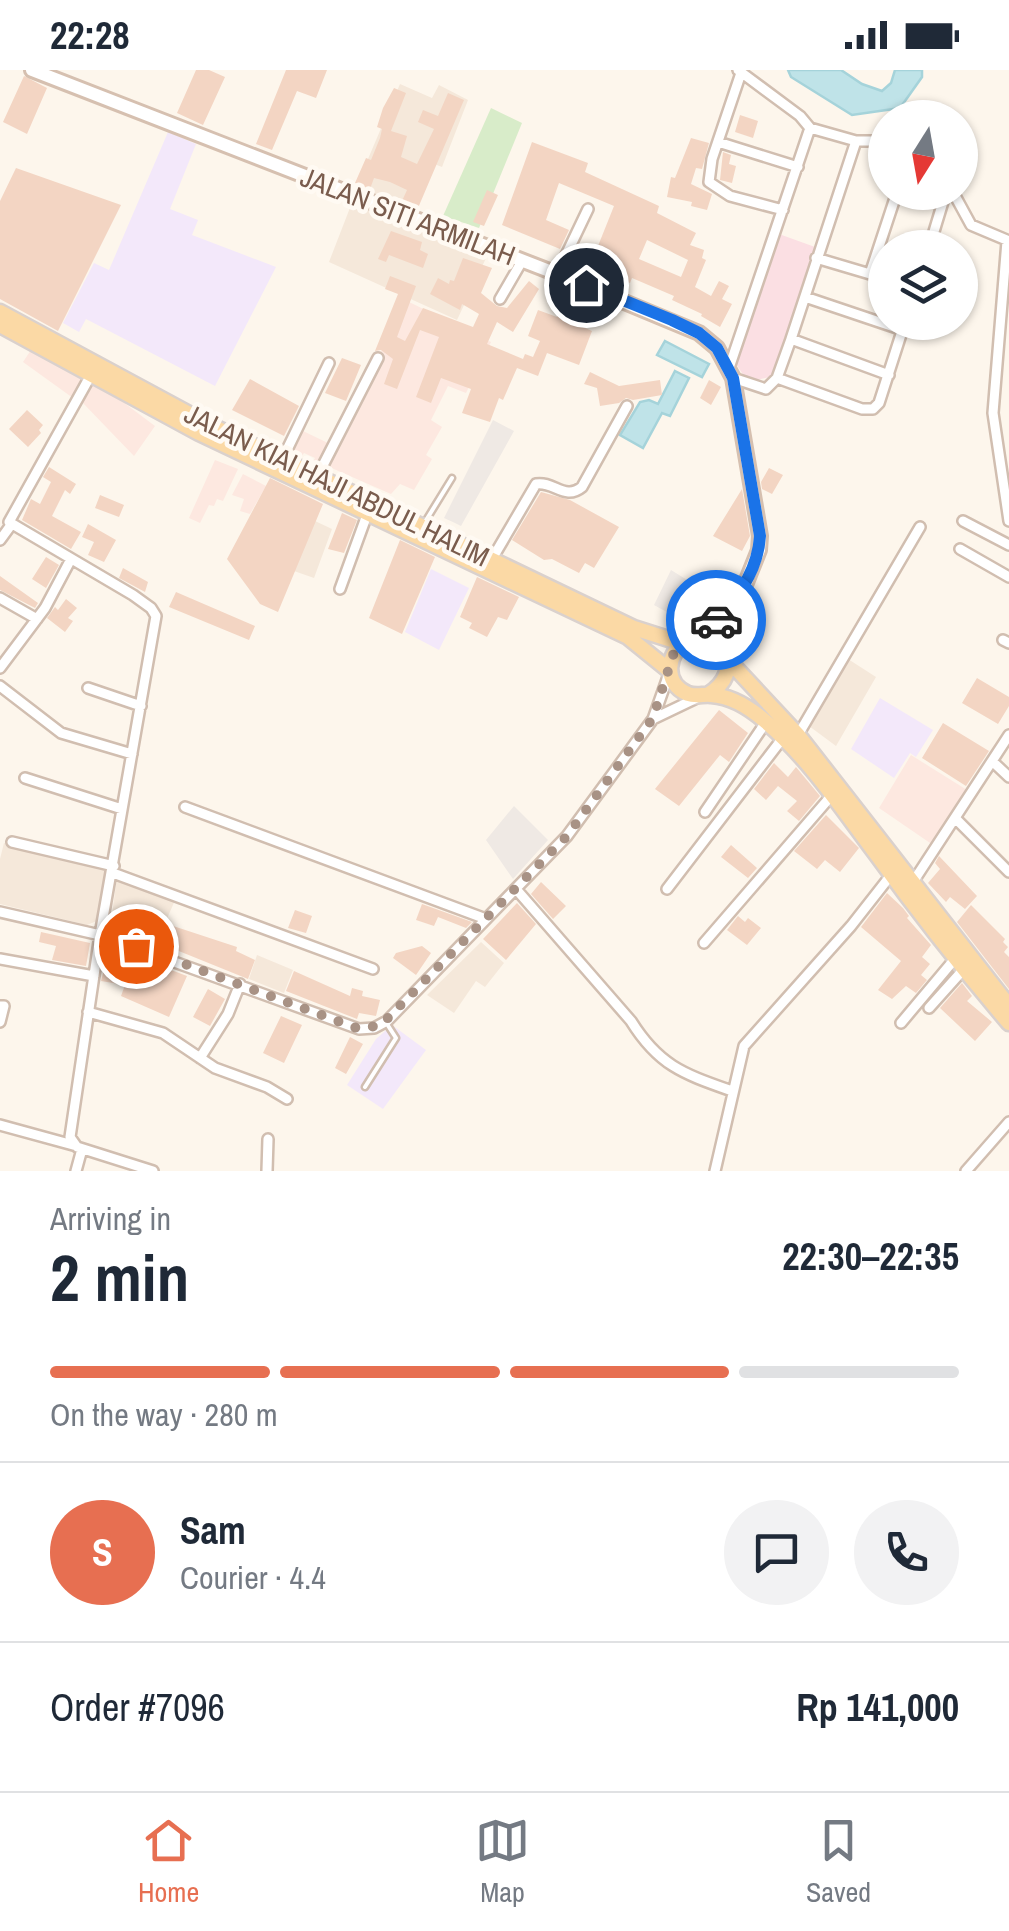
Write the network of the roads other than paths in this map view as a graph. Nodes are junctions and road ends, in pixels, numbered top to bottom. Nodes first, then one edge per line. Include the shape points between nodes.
1 (32, 70) edge
2 (740, 72) edge
3 (810, 128) junction
4 (856, 141) junction
5 (868, 141) edge
6 (718, 142) junction
7 (798, 166) junction
8 (588, 209) dead end
9 (783, 210) junction
10 (963, 210) edge
11 (1008, 241) edge
12 (816, 258) junction
13 (522, 260) junction
14 (868, 273) edge
15 (557, 274) junction
16 (805, 298) junction
17 (500, 299) dead end
18 (0, 312) edge
19 (868, 316) edge
20 (0, 325) edge
21 (791, 339) junction
22 (900, 340) edge
23 (378, 358) dead end
24 (328, 363) dead end
25 (94, 369) junction
26 (731, 373) junction
27 (889, 375) junction
28 (777, 378) junction
29 (627, 406) dead end
30 (282, 460) junction
31 (318, 477) junction
32 (452, 478) dead end
33 (368, 512) junction
34 (963, 521) dead end
35 (1009, 521) edge
36 (10, 525) junction
37 (423, 526) junction
38 (920, 527) dead end
39 (0, 540) edge
40 (1009, 544) edge
41 (960, 549) dead end
42 (72, 559) junction
43 (492, 559) junction
44 (1009, 577) edge
45 (745, 586) junction
46 (340, 589) dead end
47 (0, 598) edge
48 (37, 619) junction
49 (687, 640) junction
50 (728, 660) junction
51 (0, 668) edge
52 (670, 671) junction
53 (0, 686) edge
54 (88, 688) dead end
55 (706, 695) junction
56 (141, 706) junction
57 (653, 718) junction
58 (766, 722) junction
59 (1009, 734) edge
60 (790, 737) junction
61 (132, 754) junction
62 (992, 761) junction
63 (1009, 777) edge
64 (25, 778) dead end
65 (832, 795) junction
66 (186, 808) dead end
67 (122, 810) junction
68 (705, 812) dead end
69 (956, 819) junction
70 (12, 842) dead end
71 (114, 869) junction
72 (1009, 872) edge
73 (891, 875) junction
74 (913, 882) junction
75 (516, 889) junction
76 (667, 889) dead end
77 (0, 912) edge
78 (486, 919) junction
79 (100, 934) junction
80 (704, 943) dead end
81 (0, 959) edge
82 (961, 959) junction
83 (373, 968) dead end
84 (94, 976) junction
85 (240, 984) junction
86 (0, 1006) edge
87 (1009, 1006) edge
88 (930, 1008) dead end
89 (88, 1012) junction
90 (0, 1022) edge
91 (385, 1022) junction
92 (901, 1023) dead end
93 (1009, 1023) edge
94 (200, 1058) junction
95 (365, 1087) dead end
96 (732, 1091) junction
97 (287, 1099) dead end
98 (1009, 1122) edge
99 (0, 1125) edge
100 (268, 1139) dead end
101 (78, 1147) junction
102 (76, 1171) edge
103 (153, 1171) edge
104 (267, 1171) edge
105 (715, 1171) edge
106 (966, 1171) edge

1 - 13 main road, JALAN SITI ARMILAH
2 - 3 street
2 - 6 street
3 - 4 street
3 - 7 street
4 - 5 street
4 - 12 street
6 - 7 street
6 - 9 street via 712,187
7 - 9 street
8 - 15 street
9 - 26 street
10 - 11 street via 971,226
11 - 35 street via 992,413
12 - 14 street
12 - 16 street
13 - 15 main road, JALAN SITI ARMILAH
13 - 17 street
15 - 26 main road, JALAN SITI ARMILAH via 699,333
16 - 19 street
16 - 21 street
18 - 25 main road, JALAN KIAI HAJI ABDUL HALIM
20 - 25 main road, JALAN KIAI HAJI ABDUL HALIM
21 - 27 street
21 - 28 street
22 - 27 street
23 - 31 street
24 - 30 street
25 - 30 main road, JALAN KIAI HAJI ABDUL HALIM
25 - 33 main road, JALAN KIAI HAJI ABDUL HALIM via 199,434
25 - 36 street
26 - 28 street via 766,388
26 - 45 main road via 760,536
27 - 28 street via 879,404 870,410
29 - 43 street via 582,487 564,493 546,483 534,486
30 - 31 main road, JALAN KIAI HAJI ABDUL HALIM
31 - 37 main road, JALAN KIAI HAJI ABDUL HALIM
32 - 37 lane
33 - 46 street
33 - 52 main road, JALAN KIAI HAJI ABDUL HALIM via 628,637
34 - 40 street
36 - 39 street
36 - 42 street
37 - 43 main road, JALAN KIAI HAJI ABDUL HALIM
38 - 60 street
41 - 44 street
42 - 48 street
42 - 56 street via 156,616
43 - 49 main road, JALAN KIAI HAJI ABDUL HALIM via 634,628
45 - 49 main road via 720,617
45 - 50 main road
47 - 48 street
48 - 51 street
49 - 50 main road via 715,641
49 - 52 main road via 671,656
50 - 55 main road via 721,687
50 - 60 main road
52 - 55 main road via 688,694
52 - 57 street
53 - 61 street via 62,734
54 - 56 street
55 - 57 street
55 - 58 main road via 741,704
56 - 61 street
57 - 75 street via 567,836
58 - 60 main road
58 - 68 street
59 - 62 street
60 - 65 main road
60 - 74 main road
60 - 76 street
61 - 67 street
62 - 63 street
62 - 69 street
64 - 67 street
65 - 73 main road
65 - 80 street
66 - 78 street
67 - 71 street
69 - 72 street
69 - 74 street
70 - 71 street
71 - 79 street
71 - 83 street
73 - 82 main road
73 - 96 street via 756,1033 740,1056
74 - 82 main road
75 - 78 street
75 - 96 street via 644,1042 673,1068
77 - 79 street
78 - 91 street
79 - 84 street
79 - 85 street
81 - 84 street
82 - 87 main road
82 - 88 street
82 - 92 street
82 - 93 main road
84 - 89 street
85 - 91 street via 359,1029
85 - 94 street
86 - 90 street
89 - 94 street via 164,1033
89 - 101 street via 70,1137
91 - 95 lane via 396,1038
94 - 97 street
96 - 105 street
98 - 106 street
99 - 101 street
100 - 104 street
101 - 102 street
101 - 103 street

